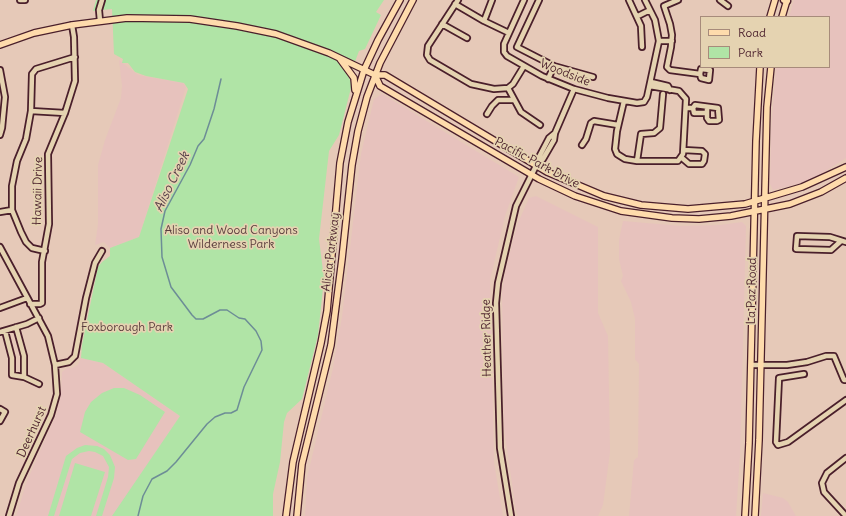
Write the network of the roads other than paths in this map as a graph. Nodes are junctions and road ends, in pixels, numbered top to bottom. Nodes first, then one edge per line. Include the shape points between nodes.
1 (20, 0) edge
2 (25, 0) edge
3 (102, 0) edge
4 (400, 0) edge
5 (413, 0) edge
6 (492, 0) edge
7 (524, 0) edge
8 (539, 0) edge
9 (629, 0) edge
10 (645, 0) edge
11 (678, 0) edge
12 (720, 0) edge
13 (775, 0) edge
14 (786, 0) edge
15 (457, 2) edge
16 (728, 6) dead end
17 (650, 10) junction
18 (638, 16) junction
19 (770, 16) edge
20 (782, 16) edge
21 (102, 21) junction
22 (484, 21) junction
23 (442, 24) junction
24 (72, 25) junction
25 (509, 33) junction
26 (467, 38) dead end
27 (659, 41) junction
28 (672, 41) junction
29 (0, 45) edge
30 (642, 47) dead end
31 (75, 57) junction
32 (339, 58) junction
33 (524, 66) junction
34 (554, 66) junction
35 (760, 68) edge
36 (771, 68) edge
37 (0, 70) edge
38 (364, 70) junction
39 (700, 74) dead end
40 (375, 75) junction
41 (593, 77) dead end
42 (548, 79) junction
43 (650, 84) junction
44 (508, 88) junction
45 (574, 89) junction
46 (662, 94) dead end
47 (355, 96) junction
48 (514, 100) junction
49 (624, 101) junction
50 (686, 108) junction
51 (693, 108) junction
52 (707, 108) junction
53 (31, 111) junction
54 (64, 113) junction
55 (707, 113) junction
56 (486, 114) dead end
57 (540, 125) dead end
58 (618, 125) junction
59 (0, 136) edge
60 (582, 145) dead end
61 (684, 150) junction
62 (682, 158) junction
63 (636, 161) junction
64 (536, 166) junction
65 (846, 168) edge
66 (532, 175) junction
67 (846, 178) edge
68 (764, 198) junction
69 (755, 201) junction
70 (671, 208) junction
71 (12, 210) junction
72 (764, 210) junction
73 (0, 212) edge
74 (628, 212) junction
75 (755, 212) junction
76 (844, 242) edge
77 (0, 247) edge
78 (45, 250) junction
79 (102, 251) dead end
80 (27, 298) junction
81 (30, 304) junction
82 (0, 308) edge
83 (39, 318) junction
84 (16, 327) junction
85 (2, 331) edge
86 (55, 365) junction
87 (752, 365) junction
88 (761, 365) junction
89 (804, 374) dead end
90 (24, 377) junction
91 (846, 380) edge
92 (39, 384) dead end
93 (846, 400) edge
94 (0, 409) edge
95 (0, 421) edge
96 (845, 460) edge
97 (9, 516) edge
98 (286, 516) edge
99 (297, 516) edge
100 (511, 516) edge
101 (745, 516) edge
102 (755, 516) edge
103 (846, 516) edge

1 - 2 street
3 - 21 street via 99,10
4 - 38 main road, Alicia Parkway
5 - 40 main road, Alicia Parkway
6 - 22 street
7 - 25 street
8 - 34 street via 517,46
9 - 18 street
10 - 17 street
11 - 28 street via 664,6
12 - 16 street
13 - 19 main road
14 - 20 main road
15 - 22 street
15 - 23 street
17 - 18 street
17 - 27 street via 658,29
18 - 30 street
21 - 24 main road, Pacific Park Drive
21 - 32 main road, Pacific Park Drive via 154,17 205,20 256,30 302,43
22 - 25 street
23 - 26 street
23 - 44 street via 428,46 427,55 430,60 471,84 494,89
24 - 29 main road, Pacific Park Drive via 34,33
24 - 31 street, Hawaii Drive
25 - 33 street, Woodside via 504,44 504,52
27 - 28 street
27 - 43 street
28 - 39 street via 668,67 670,70
31 - 53 street via 36,69 32,74
31 - 54 street, Hawaii Drive via 75,81
32 - 38 main road, Pacific Park Drive
32 - 47 main road via 354,78
33 - 42 street, Woodside
33 - 44 street via 515,82
34 - 41 street
34 - 42 street
35 - 69 main road, La Paz Road
36 - 68 main road, La Paz Road
37 - 59 street via 5,97
38 - 40 main road, Pacific Park Drive
38 - 47 main road, Alicia Parkway
40 - 64 main road, Pacific Park Drive via 384,74
40 - 66 main road, Pacific Park Drive via 380,86
40 - 99 main road, Alicia Parkway via 356,141 331,345 306,444 298,488
42 - 45 street, Woodside
43 - 49 street, Woodside via 644,102
43 - 50 street via 668,86 670,90 683,93
44 - 48 street
45 - 49 street, Woodside
45 - 64 street, Heather Ridge via 555,133 549,138
46 - 63 street via 660,128 654,133 641,134
47 - 98 main road, Alicia Parkway via 340,163 324,324 293,462
48 - 56 street via 498,100
48 - 57 street via 521,112
49 - 58 street
50 - 51 street
50 - 61 street
51 - 52 street via 695,105 705,105
51 - 55 street via 694,113
52 - 55 street
52 - 55 street via 718,108 719,120 709,121
53 - 54 street
53 - 71 street via 26,139 17,161 12,186
54 - 78 street, Hawaii Drive via 48,154 48,224
58 - 60 street via 594,120
58 - 63 street via 615,149 617,154 624,159
61 - 62 street
61 - 62 street via 702,151 705,154 704,161 702,164 689,164
62 - 63 street via 669,162
64 - 66 street, Heather Ridge
64 - 70 main road, Pacific Park Drive via 604,196 641,206
65 - 68 main road, Pacific Park Drive via 802,187
66 - 74 main road, Pacific Park Drive via 571,194
66 - 100 street, Heather Ridge via 516,206 501,264 496,303 500,448
67 - 72 main road, Pacific Park Drive via 821,192
68 - 69 main road, Pacific Park Drive
68 - 72 main road, La Paz Road
69 - 70 main road, Pacific Park Drive via 723,207
69 - 75 main road, La Paz Road
70 - 74 main road via 660,212 636,209
71 - 73 street
71 - 78 street via 26,242 32,248
72 - 75 main road, Pacific Park Drive
72 - 88 main road, La Paz Road
74 - 75 main road, Pacific Park Drive via 699,219
75 - 87 main road, La Paz Road
76 - 76 street via 831,250 796,250 796,236 830,237
77 - 80 street, Deerhurst
78 - 81 street, Hawaii Drive via 42,262 42,303
79 - 86 street via 95,263 86,298 75,356 69,362
80 - 81 street, Deerhurst
80 - 82 street
81 - 83 street, Deerhurst
83 - 84 street
83 - 86 street, Deerhurst via 48,336
84 - 85 street
84 - 90 street via 24,356
85 - 90 street via 12,358 12,375
86 - 97 street, Deerhurst via 56,403 20,483
87 - 88 street
87 - 101 main road, La Paz Road
88 - 91 street via 787,365 834,356
88 - 102 main road, La Paz Road
89 - 93 street via 779,378 776,442 778,445 788,442
90 - 92 street
94 - 95 street via 6,412
96 - 103 street via 827,473 822,483 824,492

